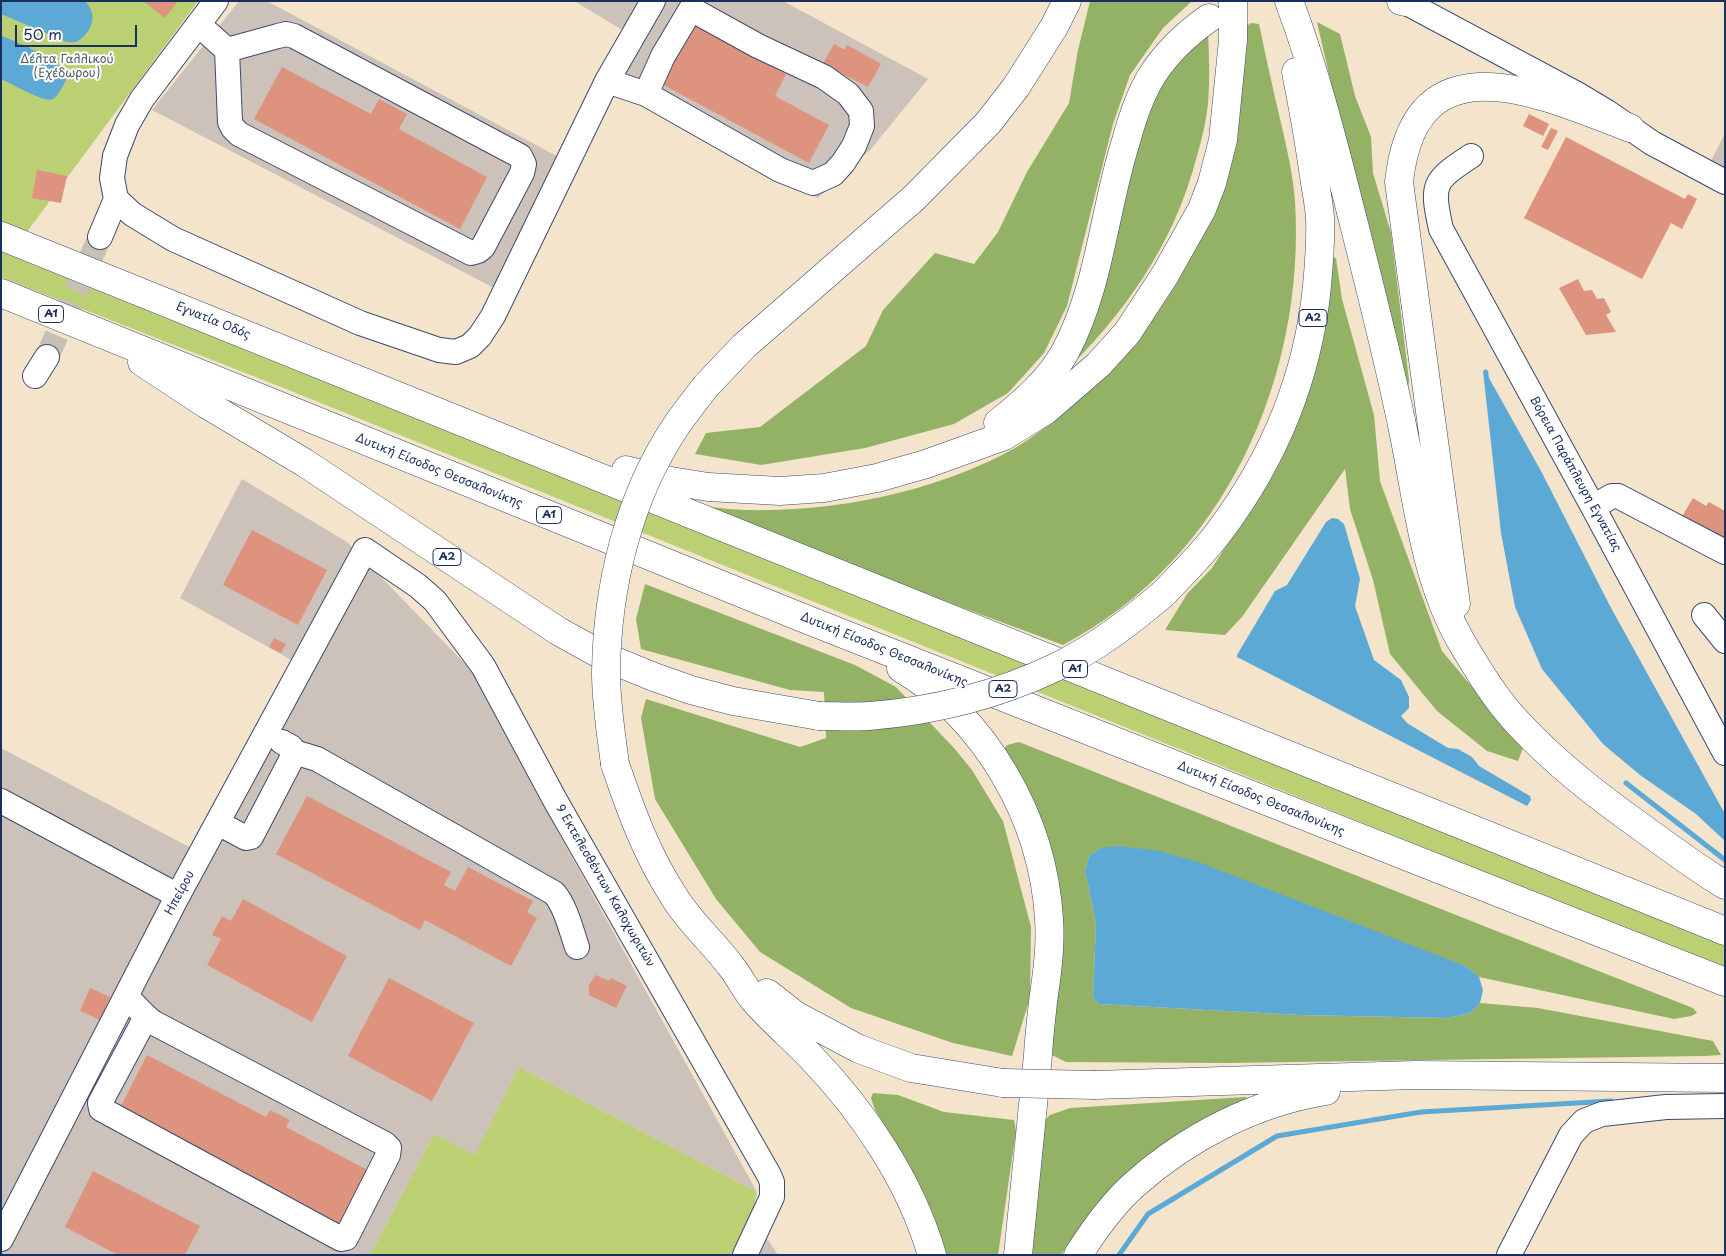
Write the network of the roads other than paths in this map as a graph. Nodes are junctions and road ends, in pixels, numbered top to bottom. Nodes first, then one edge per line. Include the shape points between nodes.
1 (216, 1) edge
2 (653, 1) edge
3 (1068, 1) edge
4 (1233, 1) edge
5 (1282, 1) edge
6 (1289, 1) edge
7 (1409, 3) edge
8 (1209, 18) dead end
9 (199, 25) junction
10 (227, 50) junction
11 (607, 81) junction
12 (646, 94) junction
13 (1630, 128) junction
14 (1471, 156) dead end
15 (1725, 182) edge
16 (116, 199) junction
17 (1, 236) edge
18 (100, 237) tunnel mouth
19 (1, 293) edge
20 (102, 334) junction
21 (425, 407) junction
22 (965, 450) junction
23 (1593, 507) junction
24 (365, 550) joint
25 (1725, 552) edge
26 (1704, 615) dead end
27 (804, 618) junction
28 (1460, 640) junction
29 (1725, 642) edge
30 (267, 732) junction
31 (294, 752) junction
32 (1725, 753) edge
33 (1, 801) edge
34 (218, 823) junction
35 (1725, 885) edge
36 (176, 899) junction
37 (1725, 931) edge
38 (577, 947) dead end
39 (730, 965) junction
40 (1725, 982) edge
41 (127, 997) junction
42 (146, 1017) junction
43 (1415, 1075) junction
44 (1725, 1078) edge
45 (1725, 1106) edge
46 (1, 1239) edge
47 (745, 1255) edge
48 (932, 1255) edge
49 (1018, 1255) edge
50 (1078, 1255) edge
51 (1509, 1255) edge

1 - 9 street
2 - 11 street
3 - 39 highway, bridge via 1016,87 988,122 914,198 744,346 706,386 676,427 635,506 610,604 606,674 615,764 633,817 673,896
4 - 22 highway via 1233,40 1223,140 1209,192 1182,247 1127,334 1098,364 1046,410 1004,436
5 - 20 highway, Α2, bridge via 1320,218 1311,336 1286,417 1245,495 1218,533 1162,594 1102,640 1057,667 1007,687 953,703 909,712 819,716 732,701 691,690 605,657 558,631 305,462 169,381
6 - 28 highway via 1330,131 1358,241 1403,429 1426,548 1439,594
7 - 13 street via 1577,94
8 - 22 highway via 1187,34 1165,57 1133,114 1117,167 1084,312 1065,352 1047,379 1025,401
9 - 10 street
9 - 16 street via 142,99 127,125 115,156 112,178
10 - 10 street via 230,122 239,134 471,253 483,248 522,173 524,164 520,156 294,36 286,34
11 - 12 street
11 - 16 street via 493,316 470,346 456,352 439,350 360,323 174,239 132,214
12 - 12 street via 663,56 691,9 840,88 861,111 862,126 854,146 833,174 813,182 780,170
13 - 15 street
13 - 28 highway via 1525,91 1496,86 1475,87 1441,97 1426,110 1407,142 1401,160 1398,182
14 - 23 street, Βόρεια Παράπλευρη Εγνατίας via 1441,178 1435,203 1441,229
16 - 18 street
17 - 21 highway, Εγνατία Οδός / Α1
19 - 20 highway, Α1
20 - 27 highway, Δυτική Είσοδος Θεσσαλονίκης / Α1
21 - 22 highway via 508,428 630,472 708,486 780,491 824,488 877,478
21 - 37 highway, Α1
23 - 25 street via 1618,496
23 - 32 street, Βόρεια Παράπλευρη Εγνατίας
24 - 30 street, Ηπείρου
24 - 47 street, 9 Εκτελεσθέντων Καλοχωριτών via 435,601 483,666 555,800 769,1175 772,1197
26 - 29 street
27 - 40 highway, Δυτική Είσοδος Θεσσαλονίκης / Α1
27 - 49 highway via 920,679 952,708 993,756 1012,788 1034,841 1045,882 1050,953
28 - 35 highway via 1516,721 1559,764 1605,802
30 - 31 street
30 - 34 street, Ηπείρου
31 - 34 street via 251,837 246,838
31 - 38 street via 318,759 554,893
33 - 36 street via 169,891
34 - 36 street, Ηπείρου
36 - 41 street, Ηπείρου
39 - 43 highway, bridge via 795,1015 859,1049 911,1068 1003,1083 1095,1085
39 - 48 highway via 754,1000 856,1108 887,1154 917,1215
41 - 42 street
41 - 46 street, Ηπείρου
42 - 42 street via 389,1148 346,1238 341,1239 101,1109 100,1103
43 - 44 highway
43 - 50 highway via 1300,1095 1219,1127 1174,1153 1135,1184 1112,1207
45 - 51 street via 1666,1107 1595,1116 1578,1125

